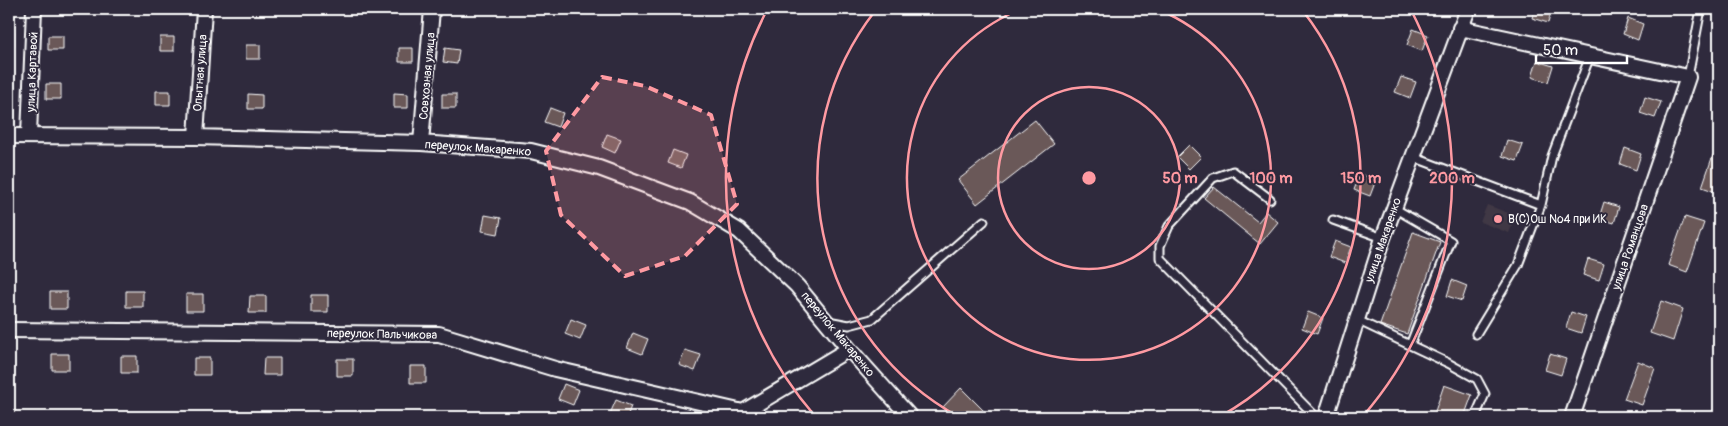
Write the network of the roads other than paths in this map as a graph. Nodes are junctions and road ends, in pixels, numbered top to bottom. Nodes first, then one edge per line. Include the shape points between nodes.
1 (34, 9) edge
2 (204, 9) edge
3 (432, 9) edge
4 (1468, 9) edge
5 (1701, 9) edge
6 (1460, 28) junction
7 (1590, 56) junction
8 (1688, 77) junction
9 (30, 135) junction
10 (9, 136) edge
11 (196, 137) junction
12 (422, 143) junction
13 (1413, 157) junction
14 (1270, 199) dead end
15 (1541, 205) junction
16 (1394, 208) junction
17 (1333, 220) dead end
18 (984, 221) dead end
19 (1383, 238) junction
20 (1357, 320) junction
21 (826, 321) junction
22 (9, 330) edge
23 (1476, 334) dead end
24 (1410, 345) junction
25 (849, 349) junction
26 (910, 417) edge
27 (1316, 417) edge
28 (1326, 417) edge
29 (1476, 417) edge
30 (1572, 417) edge

1 - 9 street, улица Картавой
2 - 11 street, Опытная улица
3 - 12 street, Совхозная улица
4 - 6 street, улица Макаренко
5 - 8 lane
6 - 7 street
6 - 13 street, улица Макаренко
7 - 8 street
7 - 15 lane via 1552,156
8 - 30 street, улица Романцова
9 - 10 street, переулок Макаренко
9 - 11 street, переулок Макаренко
11 - 12 street, переулок Макаренко
12 - 21 street, переулок Макаренко via 531,151 599,168 690,202 739,231 797,286
13 - 15 lane
13 - 16 street, улица Макаренко
14 - 27 lane via 1233,171 1213,178 1169,226 1160,246 1160,258
15 - 23 lane via 1518,265
16 - 19 street, улица Макаренко
16 - 24 lane via 1451,241
17 - 19 lane
18 - 21 lane via 872,319 849,325
19 - 20 street, улица Макаренко
20 - 24 lane
20 - 28 street, улица Макаренко
21 - 25 street, переулок Макаренко
22 - 25 street, переулок Пальчикова via 439,334 555,369 743,412
24 - 29 lane via 1477,379 1485,394
25 - 26 street, переулок Макаренко

